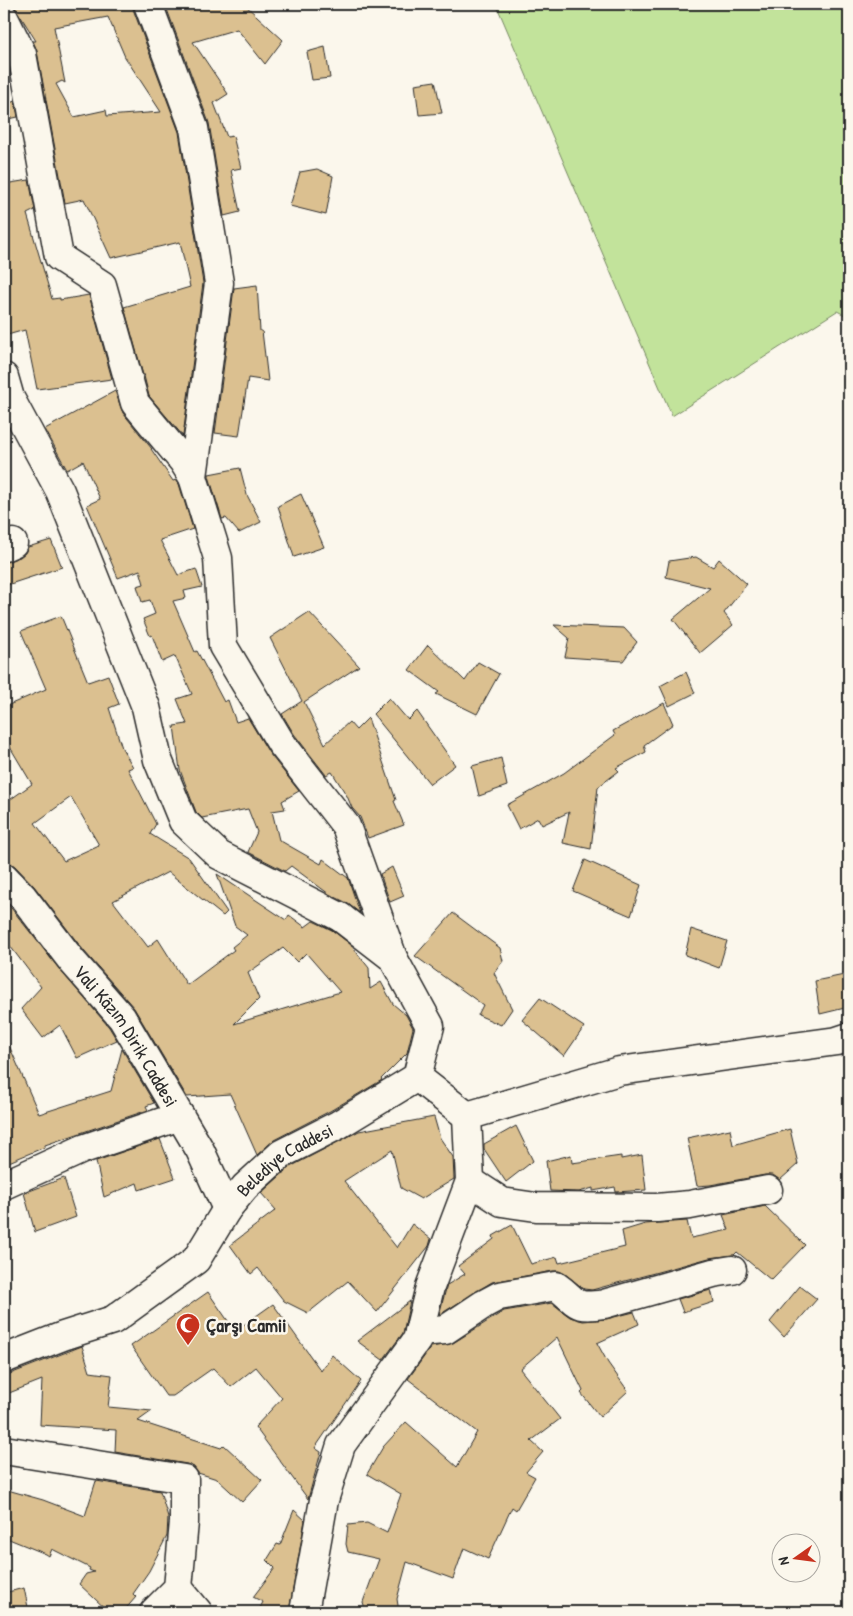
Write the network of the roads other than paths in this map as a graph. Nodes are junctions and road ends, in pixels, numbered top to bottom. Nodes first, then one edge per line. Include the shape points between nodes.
1 (148, 4) edge
2 (4, 18) edge
3 (4, 377) edge
4 (192, 477) junction
5 (4, 877) edge
6 (393, 958) junction
7 (849, 1037) edge
8 (417, 1077) junction
9 (180, 1116) junction
10 (467, 1116) junction
11 (470, 1181) junction
12 (4, 1186) edge
13 (768, 1190) dead end
14 (227, 1208) junction
15 (732, 1270) dead end
16 (419, 1332) junction
17 (4, 1359) edge
18 (4, 1450) edge
19 (178, 1588) junction
20 (154, 1612) edge
21 (198, 1612) edge
22 (304, 1612) edge

1 - 4 street via 194,128 219,283
2 - 4 street via 22,54 59,257 102,284 135,403 183,461
3 - 6 street via 10,398 60,492 146,707 158,760 183,821 220,854 340,917
4 - 6 street via 218,558 223,646 281,743 346,826
5 - 9 street, Vali Kâzım Dirik Caddesi via 122,1018
6 - 8 street via 430,1026
7 - 10 street via 619,1071
8 - 10 street
8 - 14 street, Belediye Caddesi via 338,1125 281,1154
9 - 12 street via 83,1149
9 - 14 street, Vali Kâzım Dirik Caddesi
10 - 11 street
11 - 13 street via 502,1202 536,1207 657,1208
11 - 16 street via 430,1287
14 - 17 street, Belediye Caddesi via 196,1260 114,1320
15 - 16 street via 588,1307 576,1304 556,1286 508,1294 484,1304 445,1330
16 - 22 street via 417,1340 341,1445 324,1500
18 - 19 street via 184,1479
19 - 20 street
19 - 21 street

